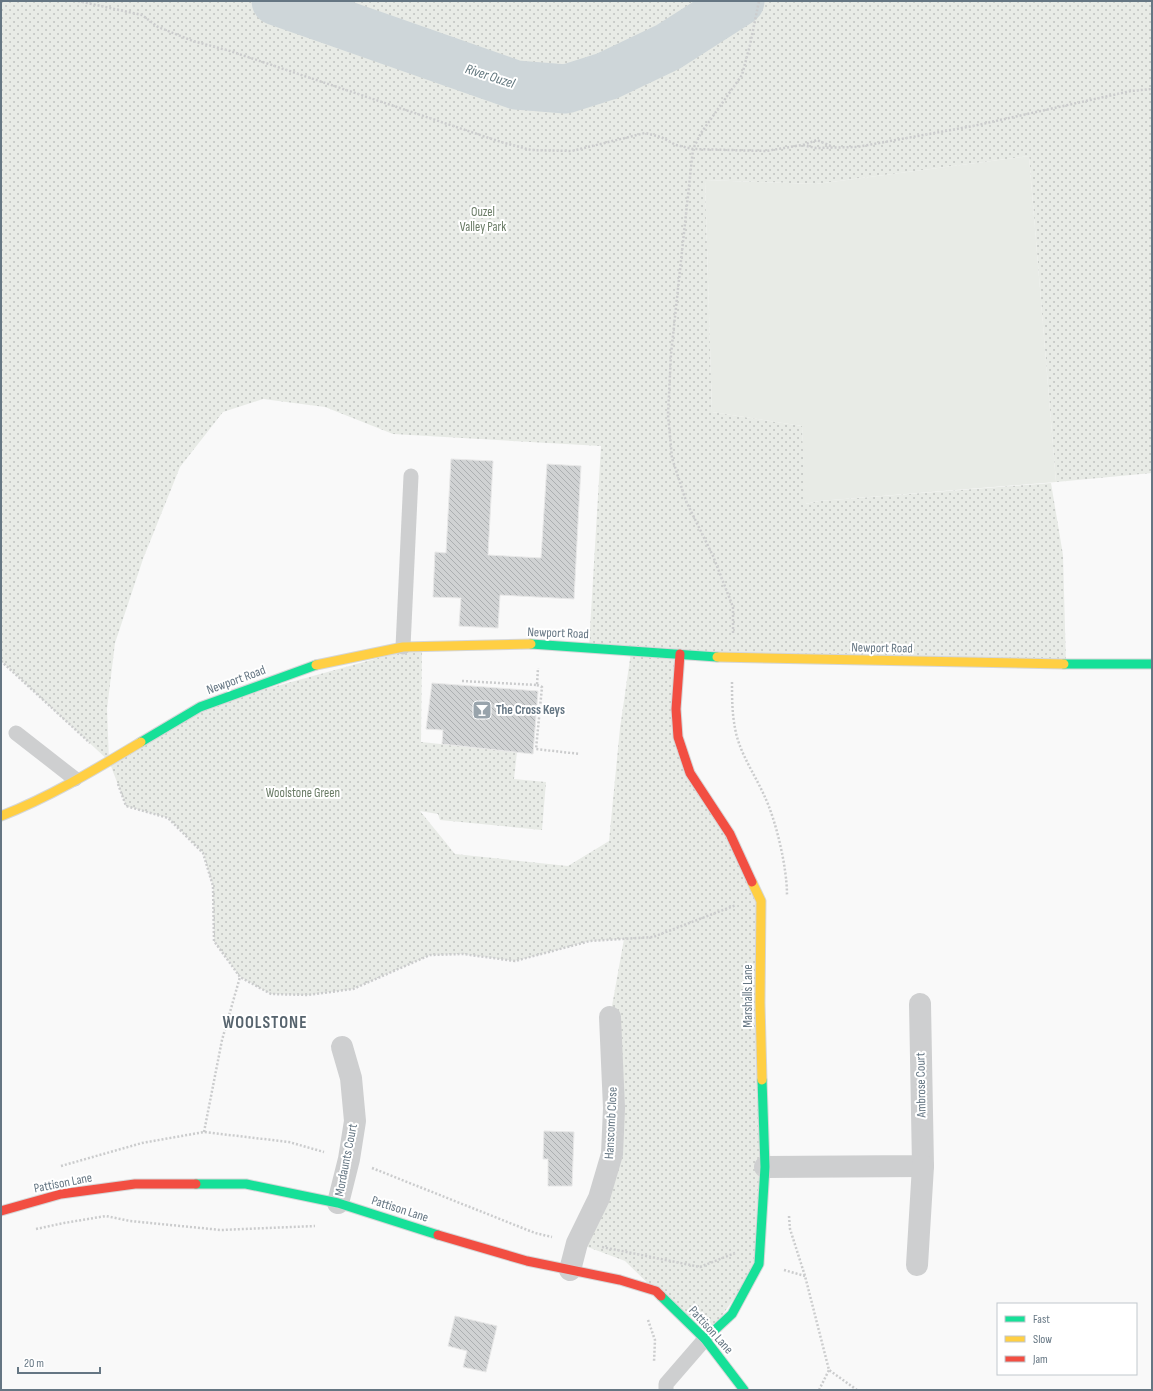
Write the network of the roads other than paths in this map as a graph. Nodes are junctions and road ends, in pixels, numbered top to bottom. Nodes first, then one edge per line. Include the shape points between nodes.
1 (411, 476) dead end
2 (403, 648) junction
3 (680, 654) junction
4 (1152, 664) edge
5 (16, 733) dead end
6 (75, 779) junction
7 (1, 816) edge
8 (920, 1004) dead end
9 (610, 1017) dead end
10 (342, 1047) dead end
11 (923, 1166) junction
12 (765, 1167) junction
13 (338, 1203) junction
14 (1, 1211) edge
15 (916, 1265) dead end
16 (570, 1270) junction
17 (705, 1339) junction
18 (666, 1390) edge
19 (744, 1390) edge

1 - 2 lane
2 - 3 street, Newport Road via 540,644
2 - 6 street, Newport Road via 318,664 200,707
3 - 4 street, Newport Road via 734,658
3 - 12 street, Marshalls Lane via 676,709 678,737 690,773 730,834 761,901 760,1003
5 - 6 lane
6 - 7 street, Newport Road via 24,807
8 - 11 street, Ambrose Court
9 - 16 street, Hanscomb Close via 614,1108 612,1154 599,1198 577,1243
10 - 13 street, Mordaunts Court via 351,1078 355,1121
11 - 12 street
11 - 15 street, Ambrose Court
12 - 17 street, Marshalls Lane via 759,1264 732,1314
13 - 14 street, Pattison Lane via 246,1184 135,1184 61,1194
13 - 16 street, Pattison Lane via 420,1230
16 - 17 street, Pattison Lane via 656,1290
17 - 18 lane via 666,1384
17 - 19 street, Pattison Lane

